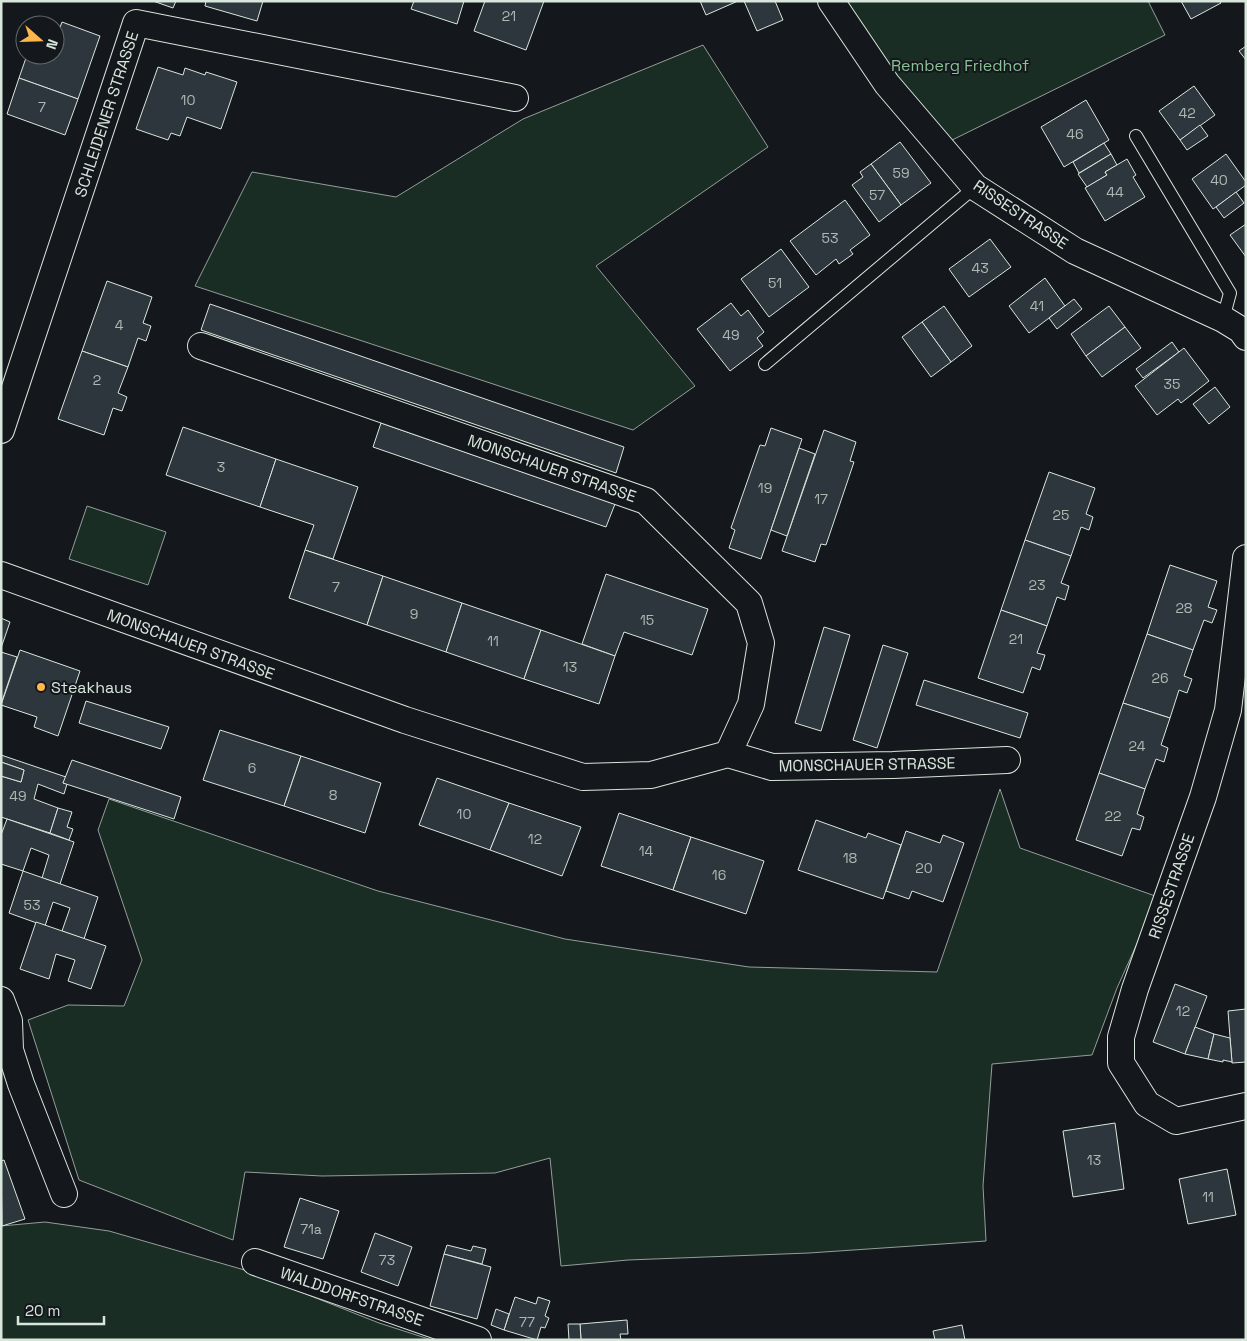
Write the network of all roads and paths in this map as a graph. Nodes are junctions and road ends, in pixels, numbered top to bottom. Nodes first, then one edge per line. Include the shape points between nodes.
1 (831, 1) edge
2 (515, 98) dead end
3 (1136, 136) dead end
4 (975, 187) junction
5 (1223, 318) junction
6 (1246, 337) edge
7 (201, 346) dead end
8 (765, 364) dead end
9 (1, 430) edge
10 (1246, 558) edge
11 (1, 576) edge
12 (728, 754) junction
13 (1008, 760) dead end
14 (1, 1000) edge
15 (6, 1052) edge
16 (1246, 1106) edge
17 (64, 1194) dead end
18 (255, 1262) dead end
19 (478, 1340) edge

1 - 4 street, RISSESTRASSE via 887,84
2 - 9 street, SCHLEIDENER STRASSE via 136,23
3 - 5 lane via 1230,293
4 - 5 street, RISSESTRASSE via 1075,251
4 - 8 lane
5 - 6 street, RISSESTRASSE
7 - 12 street, MONSCHAUER STRASSE via 646,501 749,603 760,644 751,704
10 - 16 street, RISSESTRASSE via 1228,710 1203,797 1135,989 1121,1037 1121,1062 1146,1104 1176,1121
11 - 12 street, MONSCHAUER STRASSE via 405,720 583,777 651,775
12 - 13 street, MONSCHAUER STRASSE via 772,767
14 - 15 street via 9,1021
15 - 17 street
18 - 19 street, WALDDORFSTRASSE

